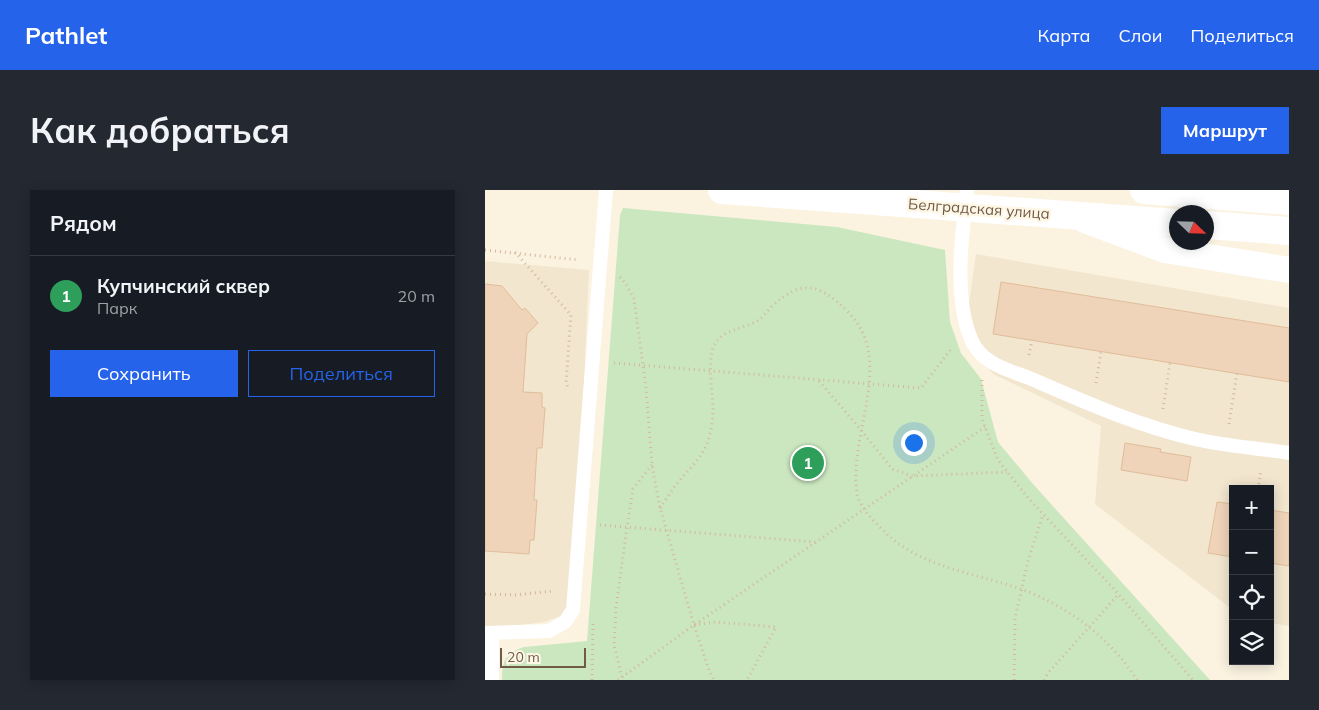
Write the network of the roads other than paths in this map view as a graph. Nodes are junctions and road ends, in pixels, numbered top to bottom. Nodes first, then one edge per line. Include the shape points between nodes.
1 (606, 190) edge
2 (722, 190) edge
3 (1145, 190) edge
4 (966, 199) edge
5 (1289, 201) edge
6 (1073, 216) junction
7 (1169, 222) edge
8 (1214, 226) edge
9 (1289, 231) edge
10 (1289, 270) edge
11 (1289, 453) edge
12 (489, 633) edge
13 (492, 680) edge

1 - 12 lane via 573,610 565,622 549,631
2 - 4 street, Белградская улица
3 - 5 street
4 - 6 street, Белградская улица
4 - 11 lane via 962,296 966,327 983,355 998,365 1093,405 1159,429 1198,440
6 - 7 street, Белградская улица
6 - 10 street via 1165,250
8 - 9 street
12 - 13 lane

